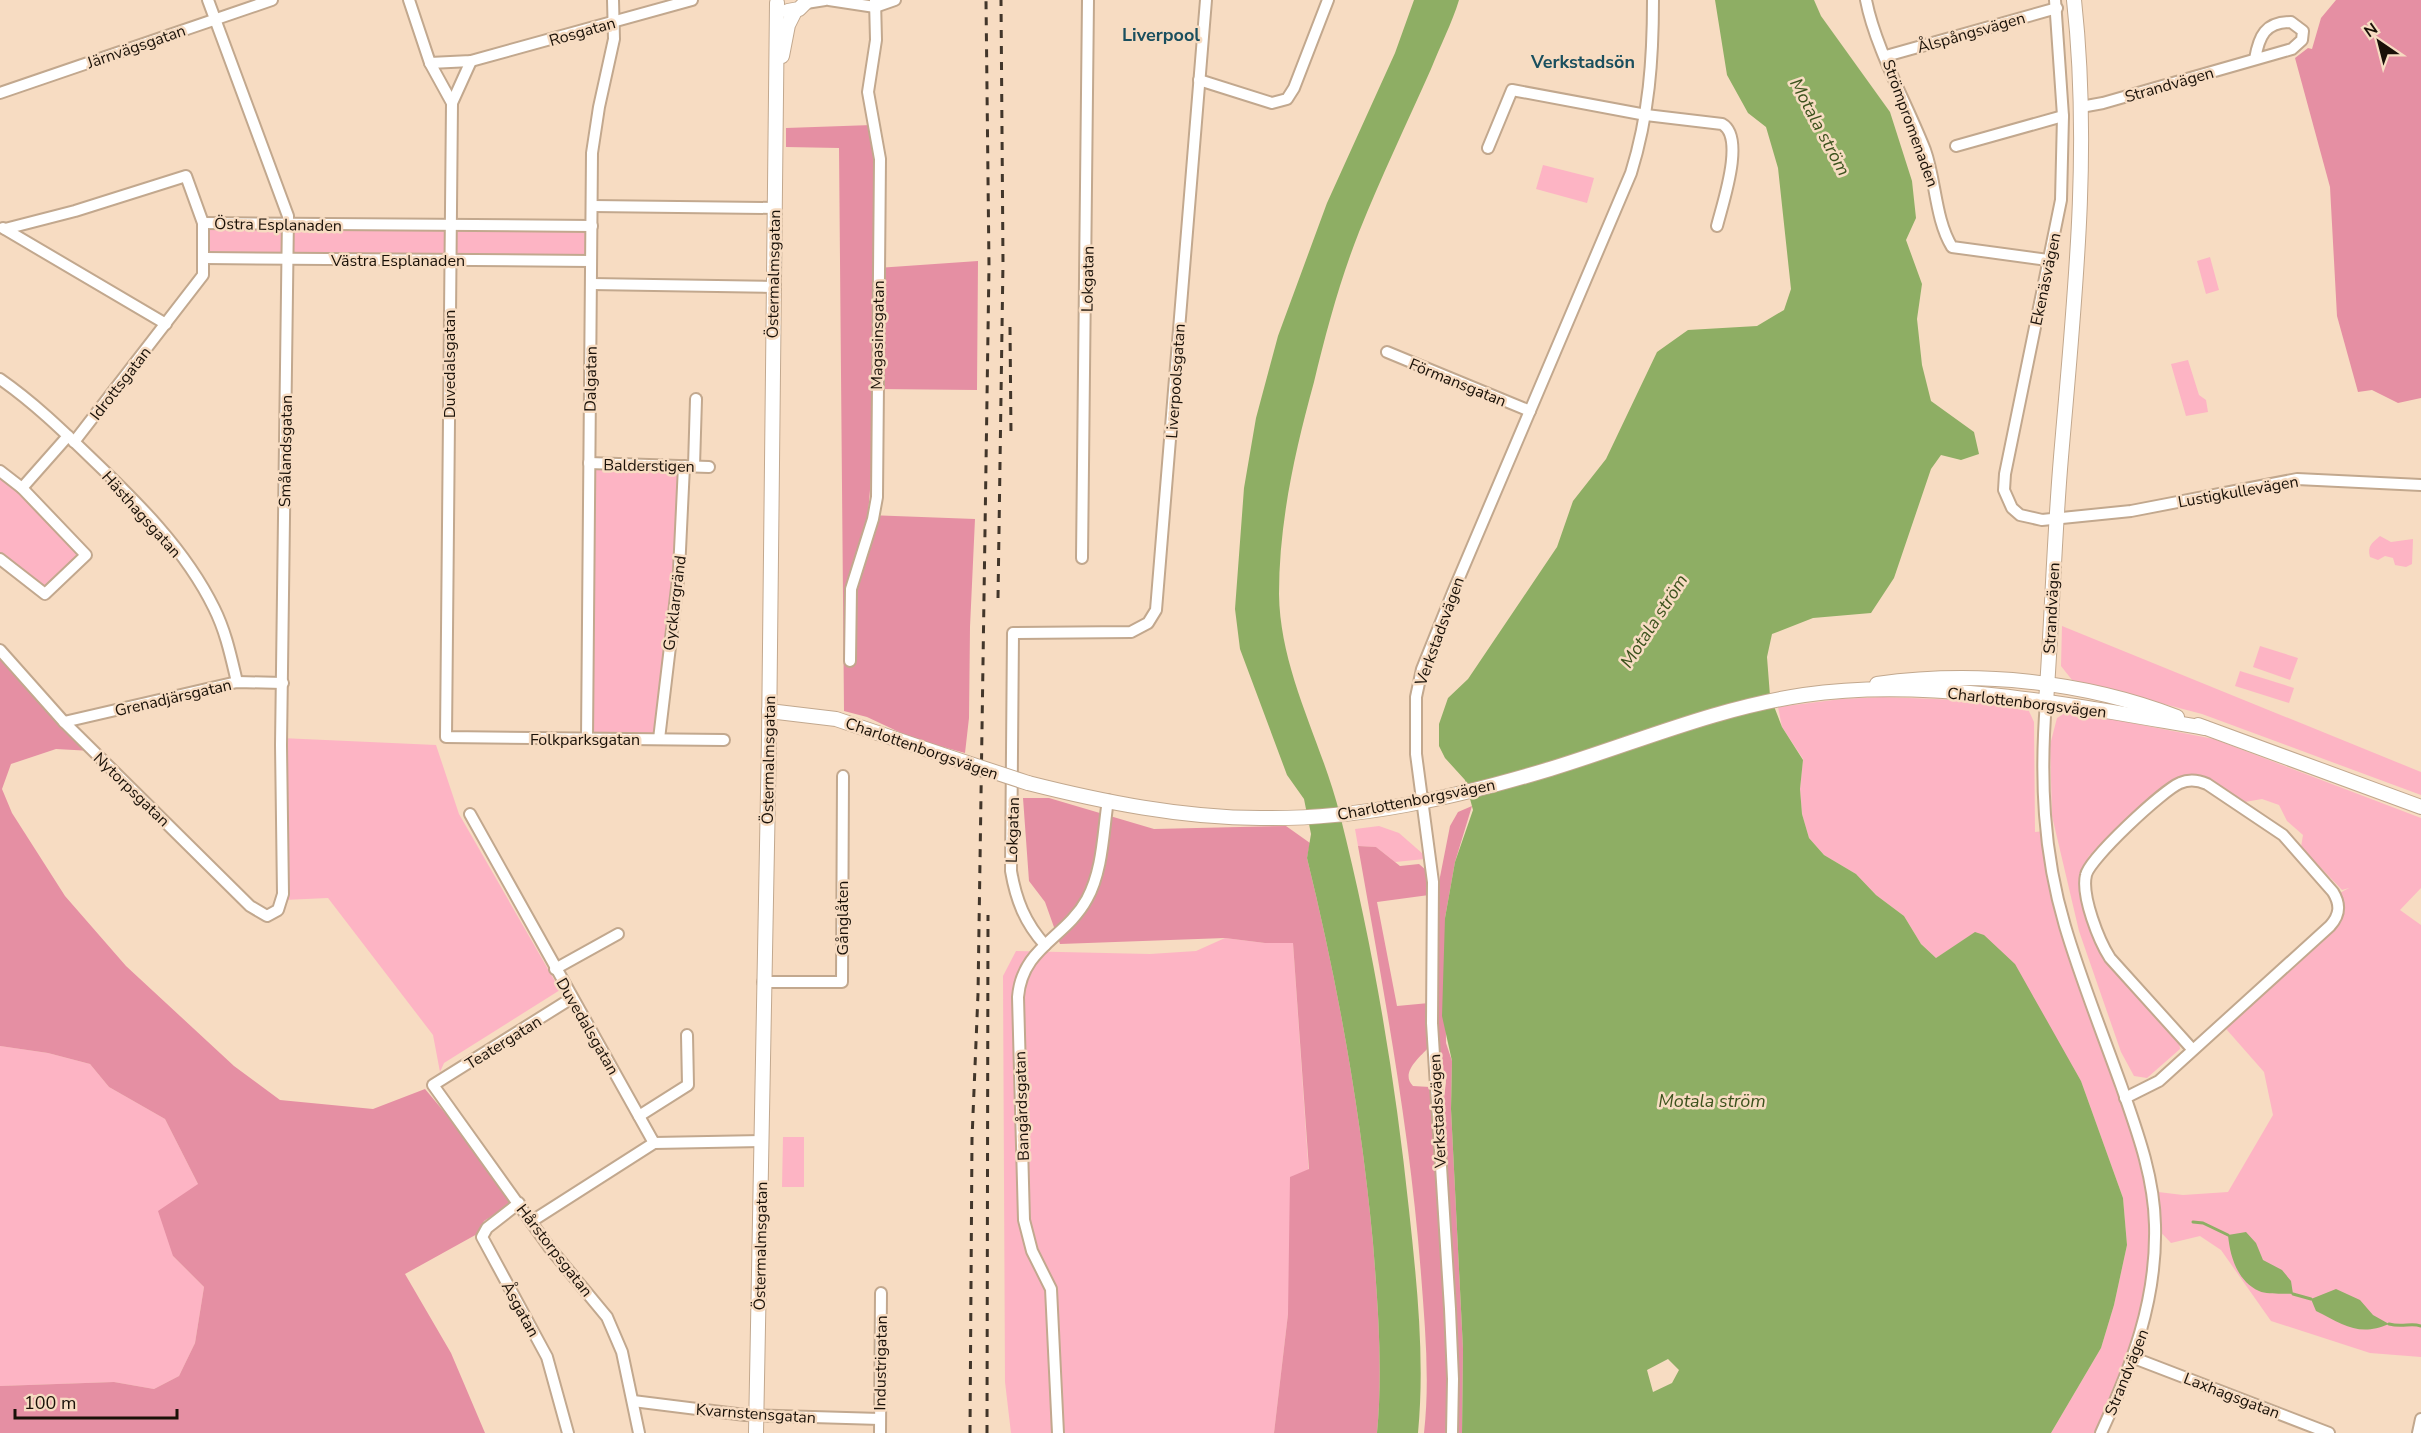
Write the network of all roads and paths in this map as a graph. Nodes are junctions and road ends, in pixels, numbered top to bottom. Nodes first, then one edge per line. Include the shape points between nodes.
1 (208, 0) edge
2 (272, 0) edge
3 (409, 0) edge
4 (613, 0) edge
5 (692, 0) edge
6 (827, 0) edge
7 (895, 0) edge
8 (1088, 0) edge
9 (1206, 0) edge
10 (1328, 0) edge
11 (1653, 0) edge
12 (1866, 0) edge
13 (2074, 0) edge
14 (776, 1) edge
15 (875, 4) edge
16 (2056, 4) edge
17 (803, 5) edge
18 (215, 20) junction
19 (615, 22) junction
20 (1886, 56) junction
21 (2256, 58) junction
22 (471, 61) junction
23 (430, 63) junction
24 (1199, 81) junction
25 (776, 88) junction
26 (0, 93) edge
27 (452, 103) junction
28 (2081, 107) junction
29 (1646, 115) junction
30 (2063, 116) junction
31 (1956, 146) dead end
32 (1488, 148) dead end
33 (592, 207) junction
34 (774, 208) junction
35 (203, 223) junction
36 (288, 225) junction
37 (450, 226) junction
38 (592, 226) junction
39 (1717, 226) dead end
40 (2, 228) edge
41 (205, 258) junction
42 (287, 259) junction
43 (450, 260) junction
44 (2048, 260) junction
45 (591, 261) junction
46 (591, 284) junction
47 (772, 287) junction
48 (166, 324) junction
49 (1387, 352) dead end
50 (0, 379) edge
51 (696, 399) dead end
52 (1530, 411) junction
53 (71, 439) junction
54 (589, 463) junction
55 (689, 466) junction
56 (709, 466) dead end
57 (0, 471) edge
58 (2421, 485) edge
59 (22, 488) junction
60 (2056, 519) junction
61 (1082, 558) dead end
62 (0, 559) edge
63 (1013, 633) joint
64 (0, 650) edge
65 (850, 661) dead end
66 (237, 682) junction
67 (283, 683) junction
68 (2047, 684) junction
69 (1848, 690) junction
70 (2046, 702) junction
71 (769, 711) junction
72 (64, 722) junction
73 (2205, 728) junction
74 (446, 737) joint
75 (587, 739) junction
76 (659, 739) junction
77 (724, 740) dead end
78 (843, 776) dead end
79 (1108, 800) junction
80 (1422, 801) junction
81 (2421, 807) edge
82 (470, 814) dead end
83 (274, 914) joint
84 (618, 934) dead end
85 (1045, 945) junction
86 (555, 969) junction
87 (763, 982) junction
88 (572, 998) junction
89 (687, 1035) dead end
90 (2193, 1050) junction
91 (433, 1085) joint
92 (2125, 1098) junction
93 (639, 1116) junction
94 (762, 1141) junction
95 (654, 1143) junction
96 (519, 1203) junction
97 (532, 1221) junction
98 (881, 1293) dead end
99 (2134, 1358) junction
100 (633, 1401) junction
101 (756, 1415) junction
102 (880, 1419) junction
103 (2421, 1419) edge
104 (568, 1433) edge
105 (639, 1433) edge
106 (756, 1433) edge
107 (880, 1433) edge
108 (1058, 1433) edge
109 (1452, 1433) edge
110 (2101, 1433) edge
111 (2329, 1433) edge
112 (2418, 1433) edge

1 - 18 street, Smålandsgatan
2 - 18 street, Järnvägsgatan
3 - 23 street, Duvedalsgatan
4 - 19 street
5 - 19 street, Rosgatan
6 - 15 street
6 - 17 street
7 - 15 street
8 - 61 street, Lokgatan
9 - 24 street, Liverpoolsgatan
10 - 24 street via 1287,99 1272,103
11 - 29 street, Verkstadsvägen via 1652,70
12 - 20 street, Strömpromenaden
13 - 28 main road, Strandvägen
14 - 17 main road, Östermalmsgatan via 785,10
14 - 25 main road, Östermalmsgatan
15 - 65 street, Magasinsgatan via 868,92 880,159 877,497 851,589
16 - 20 street, Ålspångsvägen
16 - 30 street, Ekenäsvägen
17 - 25 main road, Östermalmsgatan via 788,25
18 - 26 street, Järnvägsgatan
18 - 36 street, Smålandsgatan via 268,159
19 - 22 street, Rosgatan
19 - 33 street, Dalgatan via 592,153
20 - 44 street, Strömpromenaden via 1924,150 1943,227 1952,247
21 - 21 street, Strandvägen via 2295,47 2302,40 2303,31 2290,22 2273,24 2260,37
21 - 28 street, Strandvägen
22 - 23 street, Rosgatan
22 - 27 street
23 - 27 street, Duvedalsgatan
24 - 63 street, Liverpoolsgatan via 1156,610 1148,623 1131,632
25 - 34 main road, Östermalmsgatan
27 - 37 street, Duvedalsgatan
28 - 60 main road, Strandvägen via 2078,268
29 - 32 street via 1512,90
29 - 39 street via 1722,124 1730,131 1730,177
29 - 52 street, Verkstadsvägen via 1623,194
30 - 31 street
30 - 44 street, Ekenäsvägen via 2061,200
33 - 34 street
33 - 38 street, Dalgatan
34 - 47 main road, Östermalmsgatan
35 - 36 street, Östra Esplanaden
35 - 40 street, Östra Esplanaden via 186,176 75,211
35 - 41 street
36 - 37 street, Östra Esplanaden
36 - 42 street, Smålandsgatan
37 - 38 street, Östra Esplanaden
37 - 43 street, Duvedalsgatan
38 - 45 street, Dalgatan
40 - 48 street
41 - 42 street, Västra Esplanaden
41 - 48 street via 203,275
42 - 43 street, Västra Esplanaden
42 - 67 street, Smålandsgatan
43 - 45 street, Västra Esplanaden
43 - 74 street, Duvedalsgatan
44 - 60 street, Ekenäsvägen via 2004,490 2008,502 2020,515
45 - 46 street, Dalgatan
46 - 47 street
46 - 54 street, Dalgatan
47 - 71 main road, Östermalmsgatan
48 - 53 street, Idrottsgatan
49 - 52 street, Förmansgatan
50 - 53 street, Hästhagsgatan
51 - 55 street, Gycklargränd
52 - 80 street, Verkstadsvägen via 1422,669 1414,736
53 - 59 street, Idrottsgatan
53 - 66 street, Hästhagsgatan via 141,508 192,572 226,637
54 - 55 street, Balderstigen
54 - 75 street, Dalgatan
55 - 56 street, Balderstigen
55 - 76 street, Gycklargränd
57 - 59 street
58 - 60 street, Lustigkullevägen via 2297,480 2147,508
59 - 62 street via 86,555 45,594
60 - 68 main road, Strandvägen
63 - 85 street, Lokgatan via 1011,871 1020,908
64 - 72 street, Nytorpsgatan
66 - 67 street, Grenadjärsgatan
66 - 72 street, Grenadjärsgatan
67 - 83 street, Smålandsgatan via 282,894 281,905
68 - 69 main road, Charlottenborgsvägen via 1929,678
68 - 70 main road, Strandvägen
68 - 73 main road, Charlottenborgsvägen via 2148,706
69 - 70 main road, Charlottenborgsvägen via 1940,692
69 - 80 main road, Charlottenborgsvägen via 1772,701 1698,720 1554,768
70 - 73 main road, Charlottenborgsvägen
70 - 92 street, Strandvägen via 2042,790 2053,875 2065,927
71 - 79 main road, Charlottenborgsvägen, bridge via 836,719 1028,783
71 - 87 main road, Östermalmsgatan
72 - 83 street, Nytorpsgatan via 250,906 267,916
73 - 81 main road, Charlottenborgsvägen
74 - 75 street, Folkparksgatan
75 - 76 street, Folkparksgatan
76 - 77 street, Folkparksgatan
78 - 87 street, Gånglåten via 842,982
79 - 80 main road, Charlottenborgsvägen via 1206,815 1290,818 1347,814
79 - 85 street, Bangårdsgatan via 1097,871 1088,897
80 - 109 street, Verkstadsvägen via 1434,882 1432,1023 1452,1350
82 - 86 street, Duvedalsgatan
84 - 86 street
85 - 108 street, Bangårdsgatan via 1030,960 1021,978 1018,1026 1024,1220 1032,1251 1052,1289
86 - 88 street, Duvedalsgatan
87 - 94 main road, Östermalmsgatan
88 - 91 street, Teatergatan
88 - 93 street, Duvedalsgatan
89 - 93 street via 687,1085
90 - 90 street via 2330,926 2339,907 2333,892 2283,835 2196,780 2175,785 2102,849 2089,865 2084,888 2106,951
90 - 92 street via 2159,1081
91 - 96 street, Hårstorpsgatan
92 - 99 street, Strandvägen via 2145,1157 2155,1223 2151,1294
93 - 95 street, Duvedalsgatan
94 - 95 street
94 - 101 main road, Östermalmsgatan
95 - 97 street
96 - 97 street, Hårstorpsgatan
96 - 104 street, Åsgatan via 487,1228 482,1237 547,1357
97 - 100 street, Hårstorpsgatan via 560,1262 607,1317 622,1352
98 - 102 street, Industrigatan
99 - 110 street, Strandvägen
99 - 111 street, Laxhagsgatan
100 - 101 street, Kvarnstensgatan
100 - 105 street, Hårstorpsgatan
101 - 102 street, Kvarnstensgatan
101 - 106 main road, Östermalmsgatan
102 - 107 street, Industrigatan
103 - 112 street

